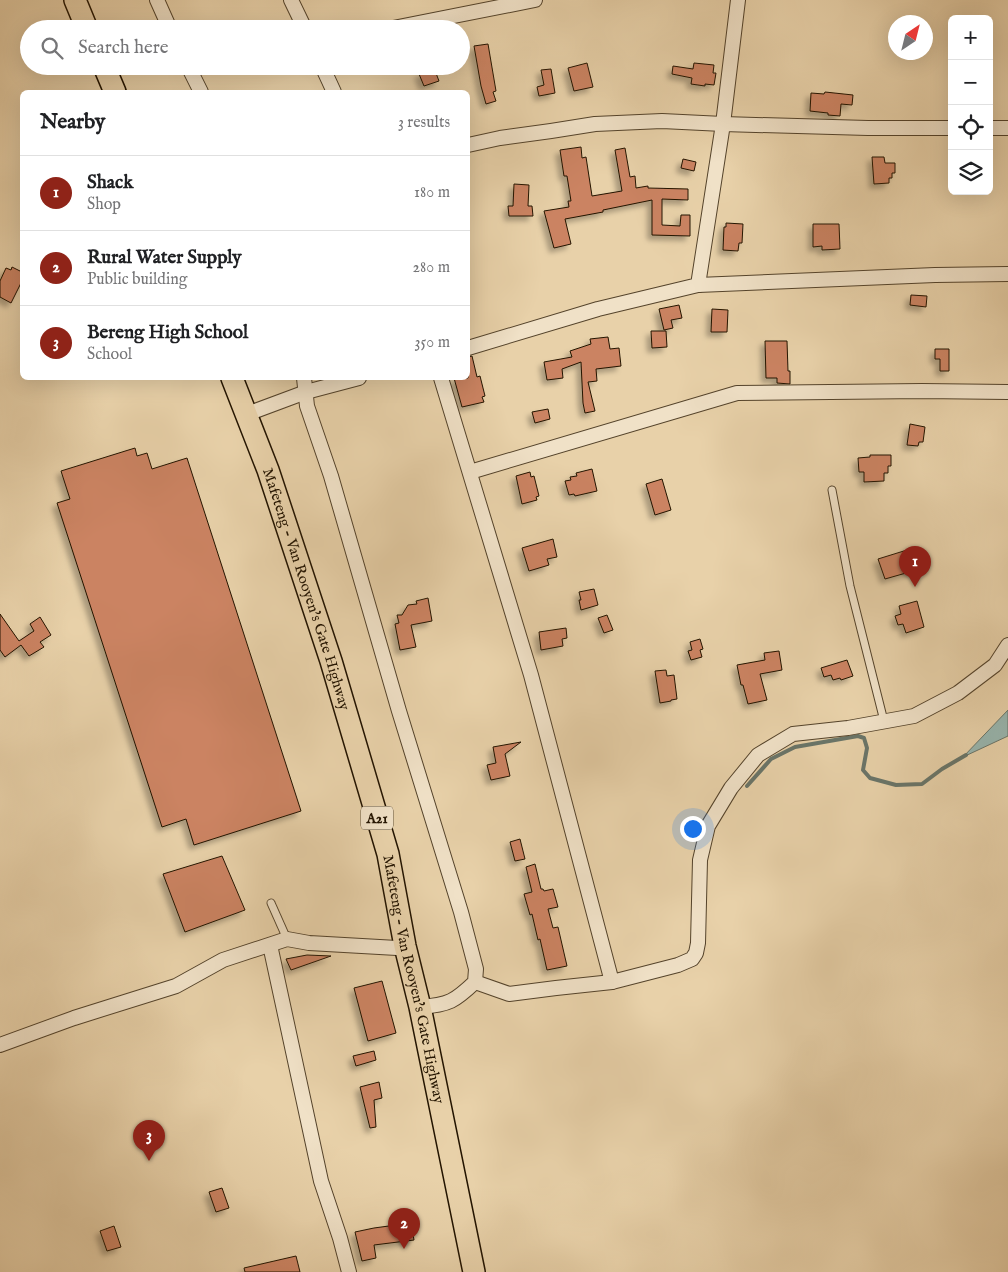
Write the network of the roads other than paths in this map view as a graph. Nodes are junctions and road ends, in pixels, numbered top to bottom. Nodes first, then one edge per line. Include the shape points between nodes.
1 (75, 0) edge
2 (157, 0) edge
3 (291, 0) edge
4 (535, 0) edge
5 (738, 0) edge
6 (83, 20) edge
7 (166, 20) edge
8 (301, 20) edge
9 (434, 20) edge
10 (108, 75) edge
11 (192, 75) edge
12 (326, 75) edge
13 (114, 90) edge
14 (200, 90) edge
15 (333, 90) edge
16 (723, 124) junction
17 (948, 128) edge
18 (993, 128) edge
19 (1008, 128) edge
20 (470, 144) edge
21 (1008, 274) edge
22 (698, 285) junction
23 (470, 347) edge
24 (233, 380) edge
25 (304, 380) edge
26 (351, 380) edge
27 (442, 380) edge
28 (306, 392) junction
29 (1008, 392) edge
30 (247, 414) junction
31 (470, 472) junction
32 (832, 490) dead end
33 (1008, 645) edge
34 (884, 722) junction
35 (271, 903) dead end
36 (287, 939) junction
37 (270, 946) junction
38 (405, 946) junction
39 (475, 982) junction
40 (612, 982) junction
41 (420, 1007) junction
42 (0, 1045) edge
43 (349, 1272) edge
44 (474, 1272) edge

1 - 6 main road
2 - 7 street
3 - 8 street
4 - 9 street
5 - 16 street
10 - 13 main road
11 - 14 street
12 - 15 street
16 - 17 street
16 - 20 street via 662,121 595,124
16 - 22 street
18 - 19 street
21 - 22 street
22 - 23 street via 598,309
24 - 30 main road, Mafeteng - Van Rooyen's Gate Highway / A21
25 - 28 street
26 - 28 street
27 - 31 street
28 - 30 street
28 - 39 street via 307,406 331,476 461,912 476,969
29 - 31 street via 737,393
30 - 38 main road, Mafeteng - Van Rooyen's Gate Highway / A21 via 331,661 388,854
31 - 40 street via 531,675
32 - 34 lane via 850,586
33 - 34 street via 994,665 958,693 914,716
34 - 40 street via 793,734 758,755 731,788 708,826 700,860 696,954 678,965
35 - 36 lane
36 - 37 street
36 - 38 street via 309,943
37 - 42 street via 222,960 176,986
37 - 43 street via 321,1182
38 - 41 main road, Mafeteng - Van Rooyen's Gate Highway / A21
39 - 40 street via 510,994
39 - 41 street via 459,997 440,1006
41 - 44 main road, Mafeteng - Van Rooyen's Gate Highway / A21

